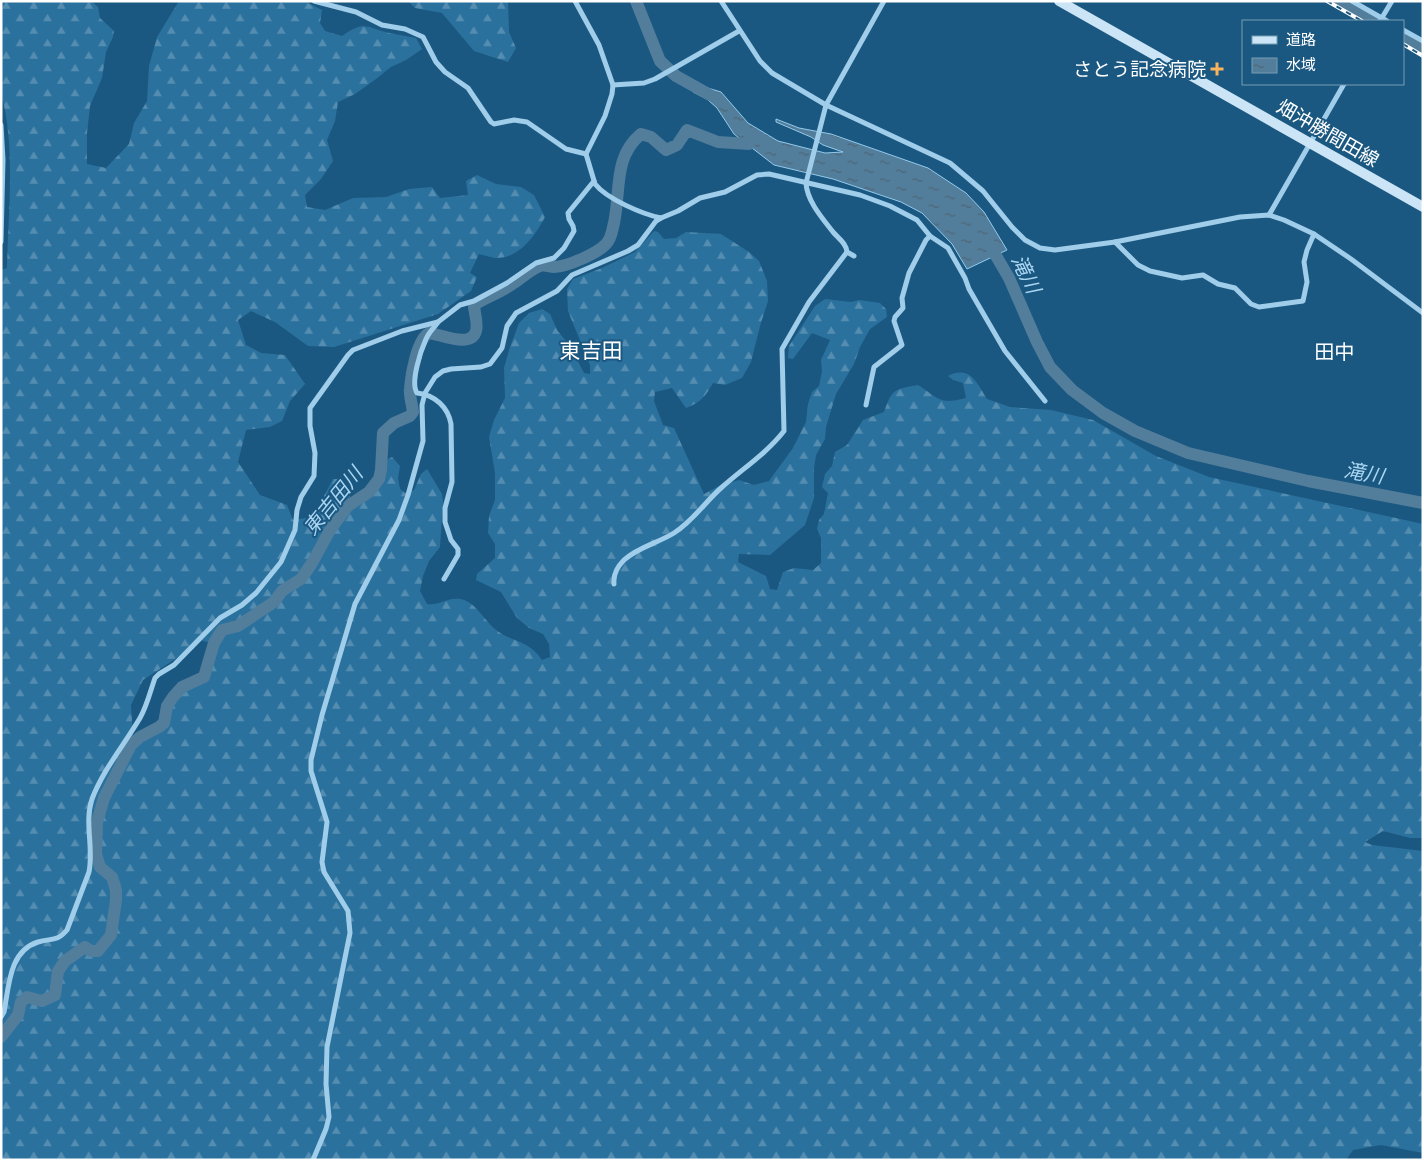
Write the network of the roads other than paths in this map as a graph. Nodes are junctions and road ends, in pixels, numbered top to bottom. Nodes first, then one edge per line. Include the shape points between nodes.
1 (314, 1) edge
2 (575, 1) edge
3 (721, 1) edge
4 (884, 1) edge
5 (1059, 1) edge
6 (1352, 1) edge
7 (1392, 1) edge
8 (1381, 20) edge
9 (1404, 31) edge
10 (739, 32) junction
11 (1423, 42) edge
12 (613, 85) junction
13 (1343, 85) edge
14 (826, 105) junction
15 (1, 125) edge
16 (1311, 144) junction
17 (586, 154) junction
18 (594, 181) junction
19 (806, 183) junction
20 (1423, 208) edge
21 (1269, 215) junction
22 (661, 218) junction
23 (1314, 234) junction
24 (930, 236) junction
25 (1, 242) edge
26 (1115, 242) junction
27 (847, 252) junction
28 (854, 256) dead end
29 (1423, 313) edge
30 (438, 322) junction
31 (426, 393) junction
32 (1046, 401) dead end
33 (866, 405) dead end
34 (444, 579) dead end
35 (614, 584) dead end
36 (1, 1017) edge
37 (313, 1160) edge

1 - 17 street via 362,14 382,25 416,33 427,41 436,62 445,72 468,88 491,122 527,122 566,150
2 - 12 street via 599,46
3 - 10 street
4 - 14 street
5 - 16 main road, 畑沖勝間田線
6 - 8 street
7 - 8 street
9 - 11 street
10 - 12 street via 655,79
10 - 14 street via 772,74
12 - 17 street via 605,116
13 - 16 street
14 - 19 street
14 - 26 street via 950,163 983,191 1012,228 1040,248 1055,250
15 - 25 street
16 - 20 main road, 畑沖勝間田線
16 - 21 street
17 - 18 street
18 - 22 street via 614,199
18 - 30 street via 568,213 574,231 554,258 536,264 507,283 460,305
19 - 22 street via 769,174 757,175
19 - 24 street via 860,195 890,206 917,220
19 - 27 street via 806,192 846,246
21 - 23 street
21 - 26 street via 1240,217
22 - 31 street via 638,245 572,275 557,291 516,313 507,326 502,348 490,364 481,368 443,371
23 - 26 street via 1304,262 1307,282 1303,302 1259,307 1251,304 1235,288 1218,284 1203,275 1182,278 1138,266
23 - 29 street
24 - 32 street via 948,248 1005,351
24 - 33 street via 909,273 902,298 903,308 895,317 902,345 874,367
27 - 28 street
27 - 35 street via 809,302 782,349 784,431 683,526 624,560 613,578
30 - 31 street via 421,349 414,383 417,393
30 - 36 street via 402,331 353,350 310,408 314,476 301,497 296,530 288,548 256,594 220,618 174,666 155,678 141,717 92,799 89,814 90,867 67,930 55,940 39,942 20,953 14,964
31 - 34 street via 437,399 450,417 451,424 452,482 445,522 458,555
31 - 37 street via 422,405 423,440 408,495 355,604 311,760 310,771 328,822 322,862 324,872 348,911 350,920 327,1047 329,1117

